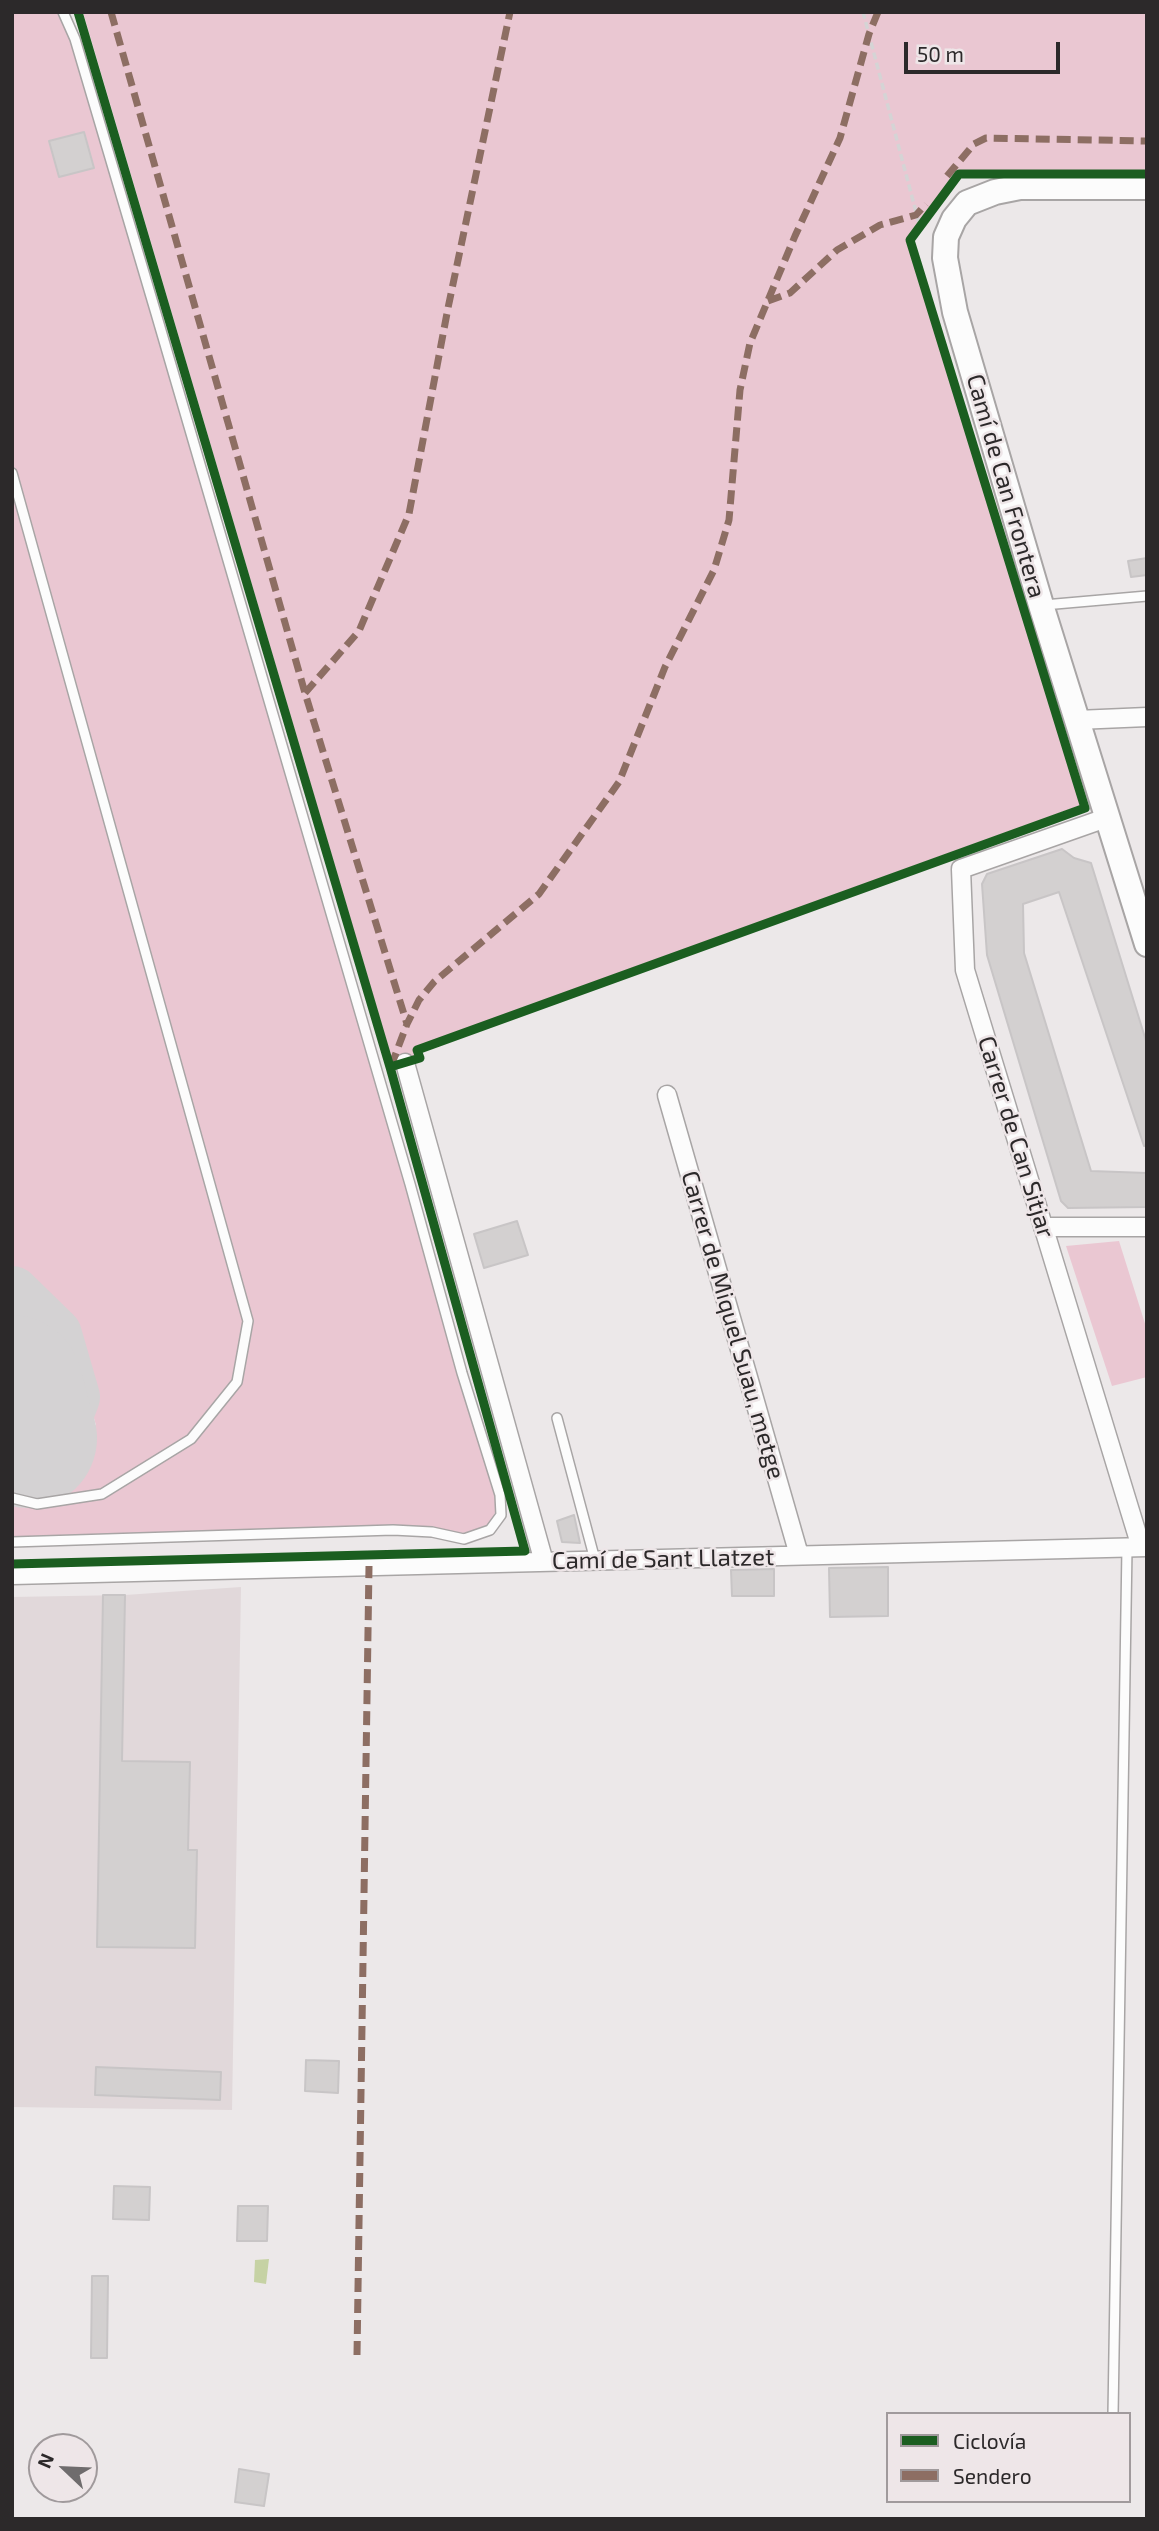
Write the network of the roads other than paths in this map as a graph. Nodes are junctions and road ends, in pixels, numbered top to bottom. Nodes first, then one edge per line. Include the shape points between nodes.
1 (63, 12) edge
2 (1147, 187) edge
3 (12, 472) edge
4 (1147, 596) edge
5 (1041, 605) junction
6 (1147, 718) edge
7 (1077, 720) junction
8 (1106, 818) junction
9 (1147, 944) edge
10 (405, 1063) dead end
11 (667, 1095) dead end
12 (1043, 1227) junction
13 (1147, 1227) edge
14 (557, 1418) dead end
15 (12, 1498) edge
16 (12, 1542) edge
17 (1138, 1547) edge
18 (799, 1555) junction
19 (595, 1560) junction
20 (544, 1562) junction
21 (12, 1575) edge
22 (1113, 2412) edge

1 - 16 lane via 75,39 410,1184 500,1495 501,1515 490,1530 464,1539 394,1530
2 - 5 street, Camí de Can Frontera via 1020,187 995,192 967,203 946,237 955,312
3 - 15 lane via 248,1321 237,1382 191,1439 102,1494 37,1504
4 - 5 lane
5 - 7 street, Camí de Can Frontera
6 - 7 street
7 - 8 street, Camí de Can Frontera
8 - 9 street, Camí de Can Frontera
8 - 12 street, Carrer de Can Sitjar via 961,869 965,970
10 - 20 street
11 - 18 street, Carrer de Miquel Suau, metge
12 - 13 street
12 - 17 street, Carrer de Can Sitjar
14 - 19 lane
17 - 18 street, Camí de Sant Llatzet
17 - 22 lane
18 - 19 street, Camí de Sant Llatzet
19 - 20 street, Camí de Sant Llatzet
20 - 21 street, Camí de Sant Llatzet

